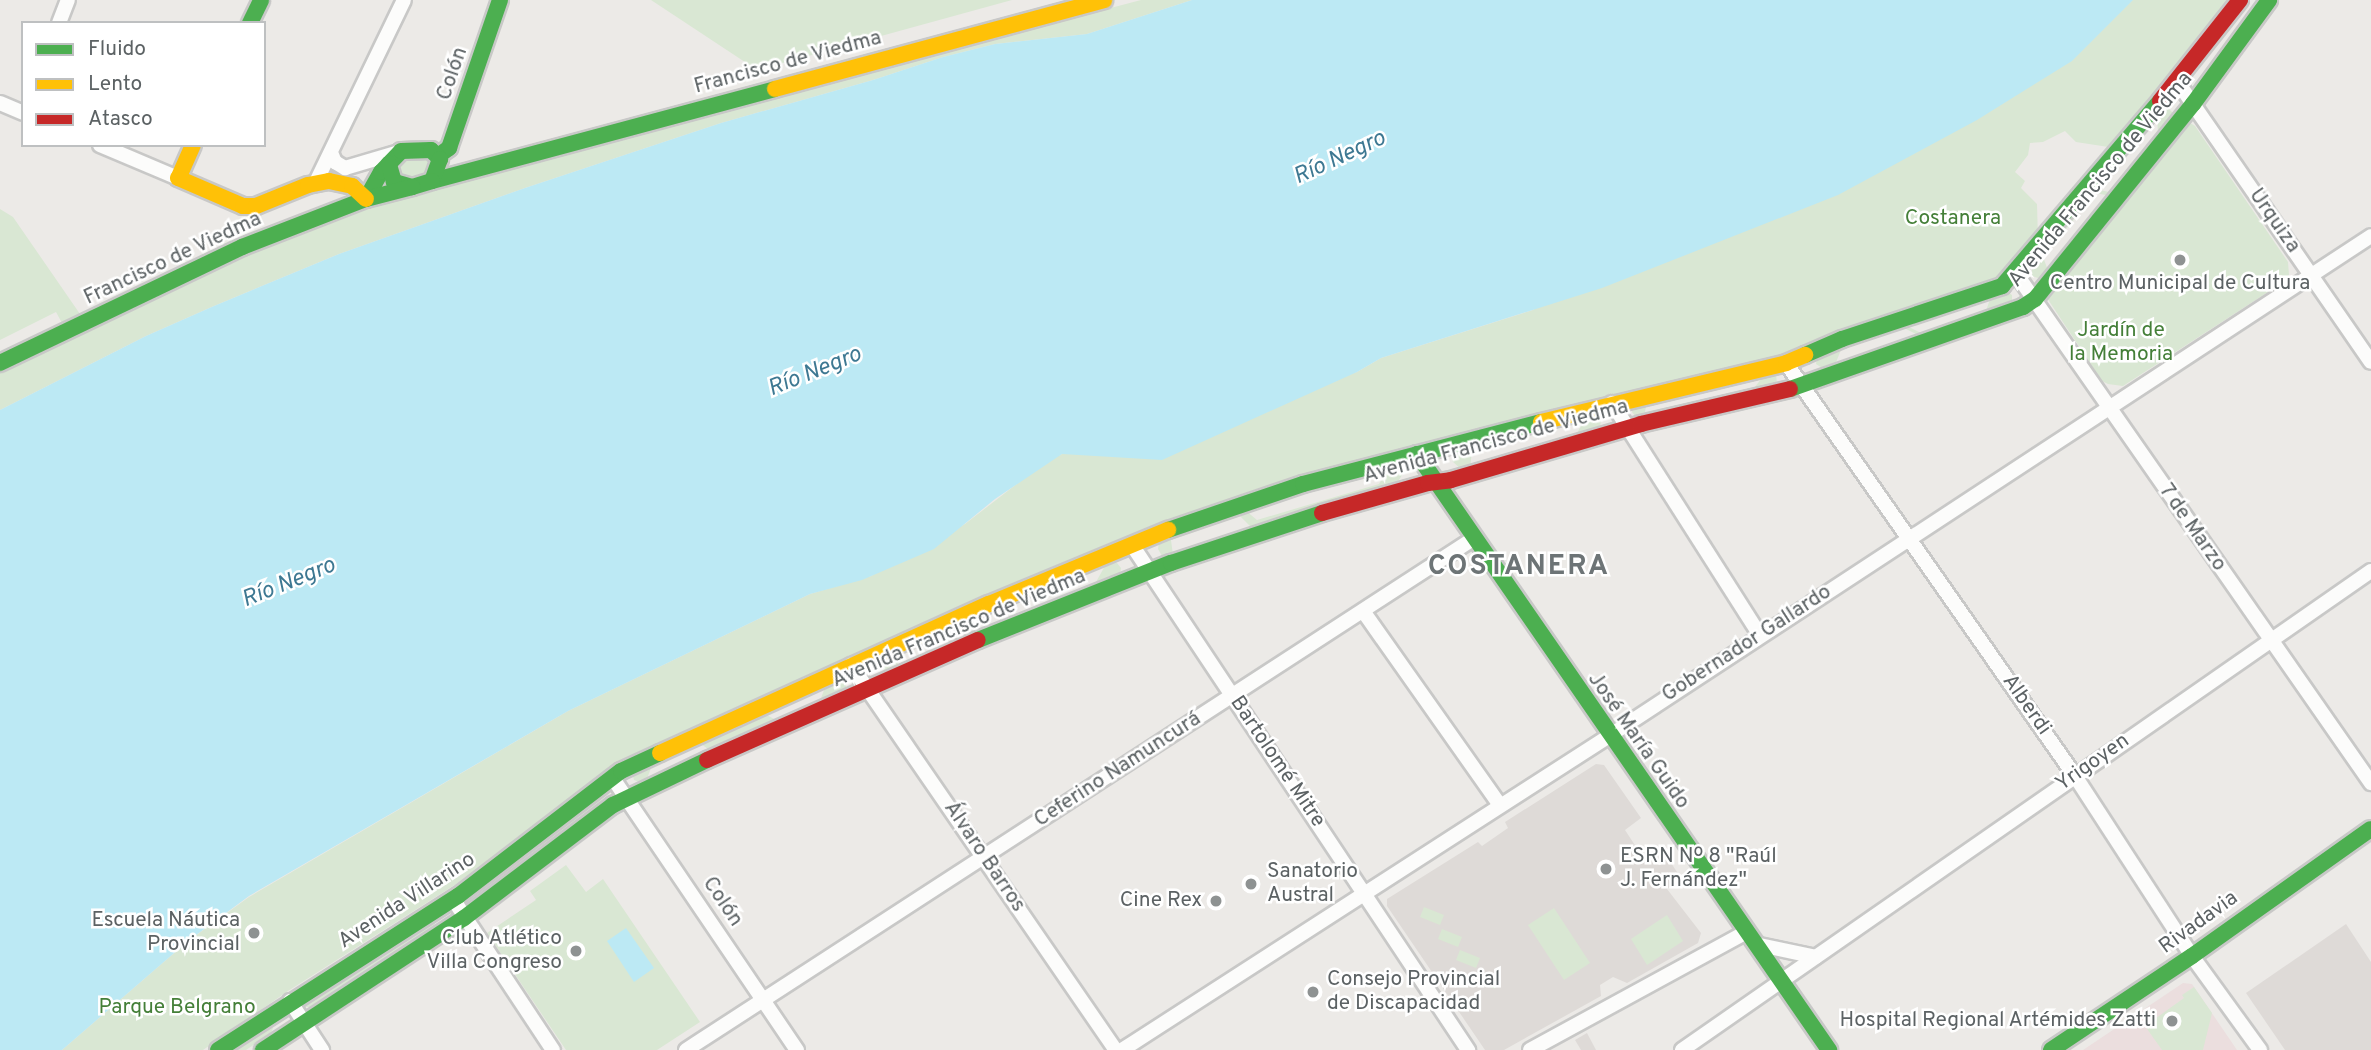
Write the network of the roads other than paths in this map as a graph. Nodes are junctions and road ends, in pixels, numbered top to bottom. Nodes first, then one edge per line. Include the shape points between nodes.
1 (68, 0) edge
2 (261, 0) edge
3 (404, 0) edge
4 (500, 0) edge
5 (1104, 0) edge
6 (2240, 0) edge
7 (2269, 0) edge
8 (60, 21) edge
9 (251, 21) edge
10 (2177, 81) junction
11 (0, 103) edge
12 (2193, 104) junction
13 (21, 112) edge
14 (105, 147) edge
15 (192, 147) edge
16 (401, 151) junction
17 (332, 155) junction
18 (439, 158) junction
19 (389, 164) junction
20 (484, 166) junction
21 (178, 178) junction
22 (432, 181) junction
23 (316, 182) junction
24 (412, 187) junction
25 (366, 199) junction
26 (2371, 236) edge
27 (2015, 272) junction
28 (2311, 276) junction
29 (2035, 299) junction
30 (2371, 362) edge
31 (0, 363) edge
32 (1786, 363) junction
33 (1804, 386) junction
34 (1612, 402) junction
35 (2109, 410) junction
36 (1628, 428) junction
37 (1417, 454) junction
38 (1435, 482) junction
39 (1910, 538) junction
40 (1473, 539) junction
41 (1132, 545) junction
42 (2371, 571) edge
43 (1150, 572) junction
44 (1363, 611) junction
45 (1760, 635) junction
46 (2271, 640) junction
47 (851, 665) junction
48 (868, 689) junction
49 (1233, 695) junction
50 (1609, 736) junction
51 (2075, 776) junction
52 (612, 777) junction
53 (2371, 783) edge
54 (627, 798) junction
55 (1500, 805) junction
56 (2371, 829) edge
57 (984, 858) junction
58 (1364, 892) junction
59 (453, 899) junction
60 (464, 918) junction
61 (1751, 938) junction
62 (2192, 956) junction
63 (1816, 957) junction
64 (1781, 983) junction
65 (290, 1001) junction
66 (764, 1001) junction
67 (304, 1023) junction
68 (218, 1050) edge
69 (263, 1050) edge
70 (322, 1050) edge
71 (553, 1050) edge
72 (686, 1050) edge
73 (797, 1050) edge
74 (1116, 1050) edge
75 (1122, 1050) edge
76 (1468, 1050) edge
77 (1530, 1050) edge
78 (1682, 1050) edge
79 (1829, 1050) edge
80 (2051, 1050) edge
81 (2260, 1050) edge

1 - 8 street
2 - 9 main road
3 - 17 street
4 - 18 main road, Colón via 449,148
5 - 20 main road, Francisco de Viedma
6 - 10 main road, Avenida Francisco de Viedma
7 - 12 main road, Avenida Francisco de Viedma
10 - 12 street, Urquiza
10 - 27 main road, Avenida Francisco de Viedma
11 - 13 street
12 - 28 street, Urquiza
12 - 29 main road, Avenida Francisco de Viedma
14 - 21 street
15 - 21 main road
16 - 17 street via 345,168
16 - 18 main road, Francisco de Viedma via 425,149
16 - 19 main road
17 - 23 street
18 - 20 main road, Francisco de Viedma
18 - 22 main road
19 - 24 main road via 394,182
19 - 25 main road
20 - 22 main road, Francisco de Viedma
21 - 23 main road via 247,207
22 - 24 main road, Francisco de Viedma
23 - 25 main road via 344,183
24 - 25 main road, Francisco de Viedma
25 - 31 main road, Francisco de Viedma via 242,247
26 - 28 street, Gobernador Gallardo
27 - 29 street, 7 de Marzo
27 - 32 main road, Avenida Francisco de Viedma via 2002,286 1812,350
28 - 30 street, Urquiza
28 - 35 street, Gobernador Gallardo
29 - 33 main road, Avenida Francisco de Viedma
29 - 35 street, 7 de Marzo
32 - 33 street, Alberdi
32 - 34 main road, Avenida Francisco de Viedma
33 - 36 main road, Avenida Francisco de Viedma
33 - 39 street, Alberdi
34 - 36 street
34 - 37 main road, Avenida Francisco de Viedma
35 - 39 street, Gobernador Gallardo
35 - 46 street, 7 de Marzo
36 - 38 main road, Avenida Francisco de Viedma
36 - 45 street
37 - 38 main road, José María Guido
37 - 41 main road, Avenida Francisco de Viedma via 1303,484
38 - 40 main road, José María Guido
38 - 43 main road, Avenida Francisco de Viedma via 1324,512
39 - 45 street, Gobernador Gallardo
39 - 51 street, Alberdi
40 - 44 street, Ceferino Namuncurá
40 - 50 main road, José María Guido
41 - 43 street, Bartolomé Mitre
41 - 47 main road, Avenida Francisco de Viedma
42 - 46 street, Yrigoyen
43 - 48 main road, Avenida Francisco de Viedma
43 - 49 street, Bartolomé Mitre
44 - 49 street, Ceferino Namuncurá
44 - 55 street
45 - 50 street, Gobernador Gallardo
46 - 51 street, Yrigoyen
46 - 53 street, 7 de Marzo
47 - 48 street, Álvaro Barros
47 - 52 main road, Avenida Francisco de Viedma
48 - 54 main road, Avenida Francisco de Viedma
48 - 57 street, Álvaro Barros
49 - 57 street, Ceferino Namuncurá
49 - 58 street, Bartolomé Mitre
50 - 55 street, Gobernador Gallardo
50 - 61 main road, José María Guido
51 - 62 street, Alberdi
51 - 63 street, Yrigoyen
52 - 54 street, Colón
52 - 59 main road, Avenida Villarino
54 - 60 main road, Avenida Villarino
54 - 66 street, Colón
55 - 58 street, Gobernador Gallardo
56 - 62 main road, Rivadavia
57 - 66 street, Ceferino Namuncurá
57 - 74 street, Álvaro Barros
58 - 75 street, Gobernador Gallardo
58 - 76 street, Bartolomé Mitre
59 - 60 street
59 - 65 main road, Avenida Villarino
60 - 67 main road, Avenida Villarino
60 - 71 street
61 - 63 street
61 - 64 main road, José María Guido
61 - 77 street
62 - 80 main road, Rivadavia
62 - 81 street, Alberdi
63 - 64 street, Yrigoyen
64 - 78 street, Yrigoyen
64 - 79 main road, José María Guido
65 - 67 street
65 - 68 main road, Avenida Villarino
66 - 72 street, Ceferino Namuncurá
66 - 73 street, Colón
67 - 69 main road, Avenida Villarino
67 - 70 street

